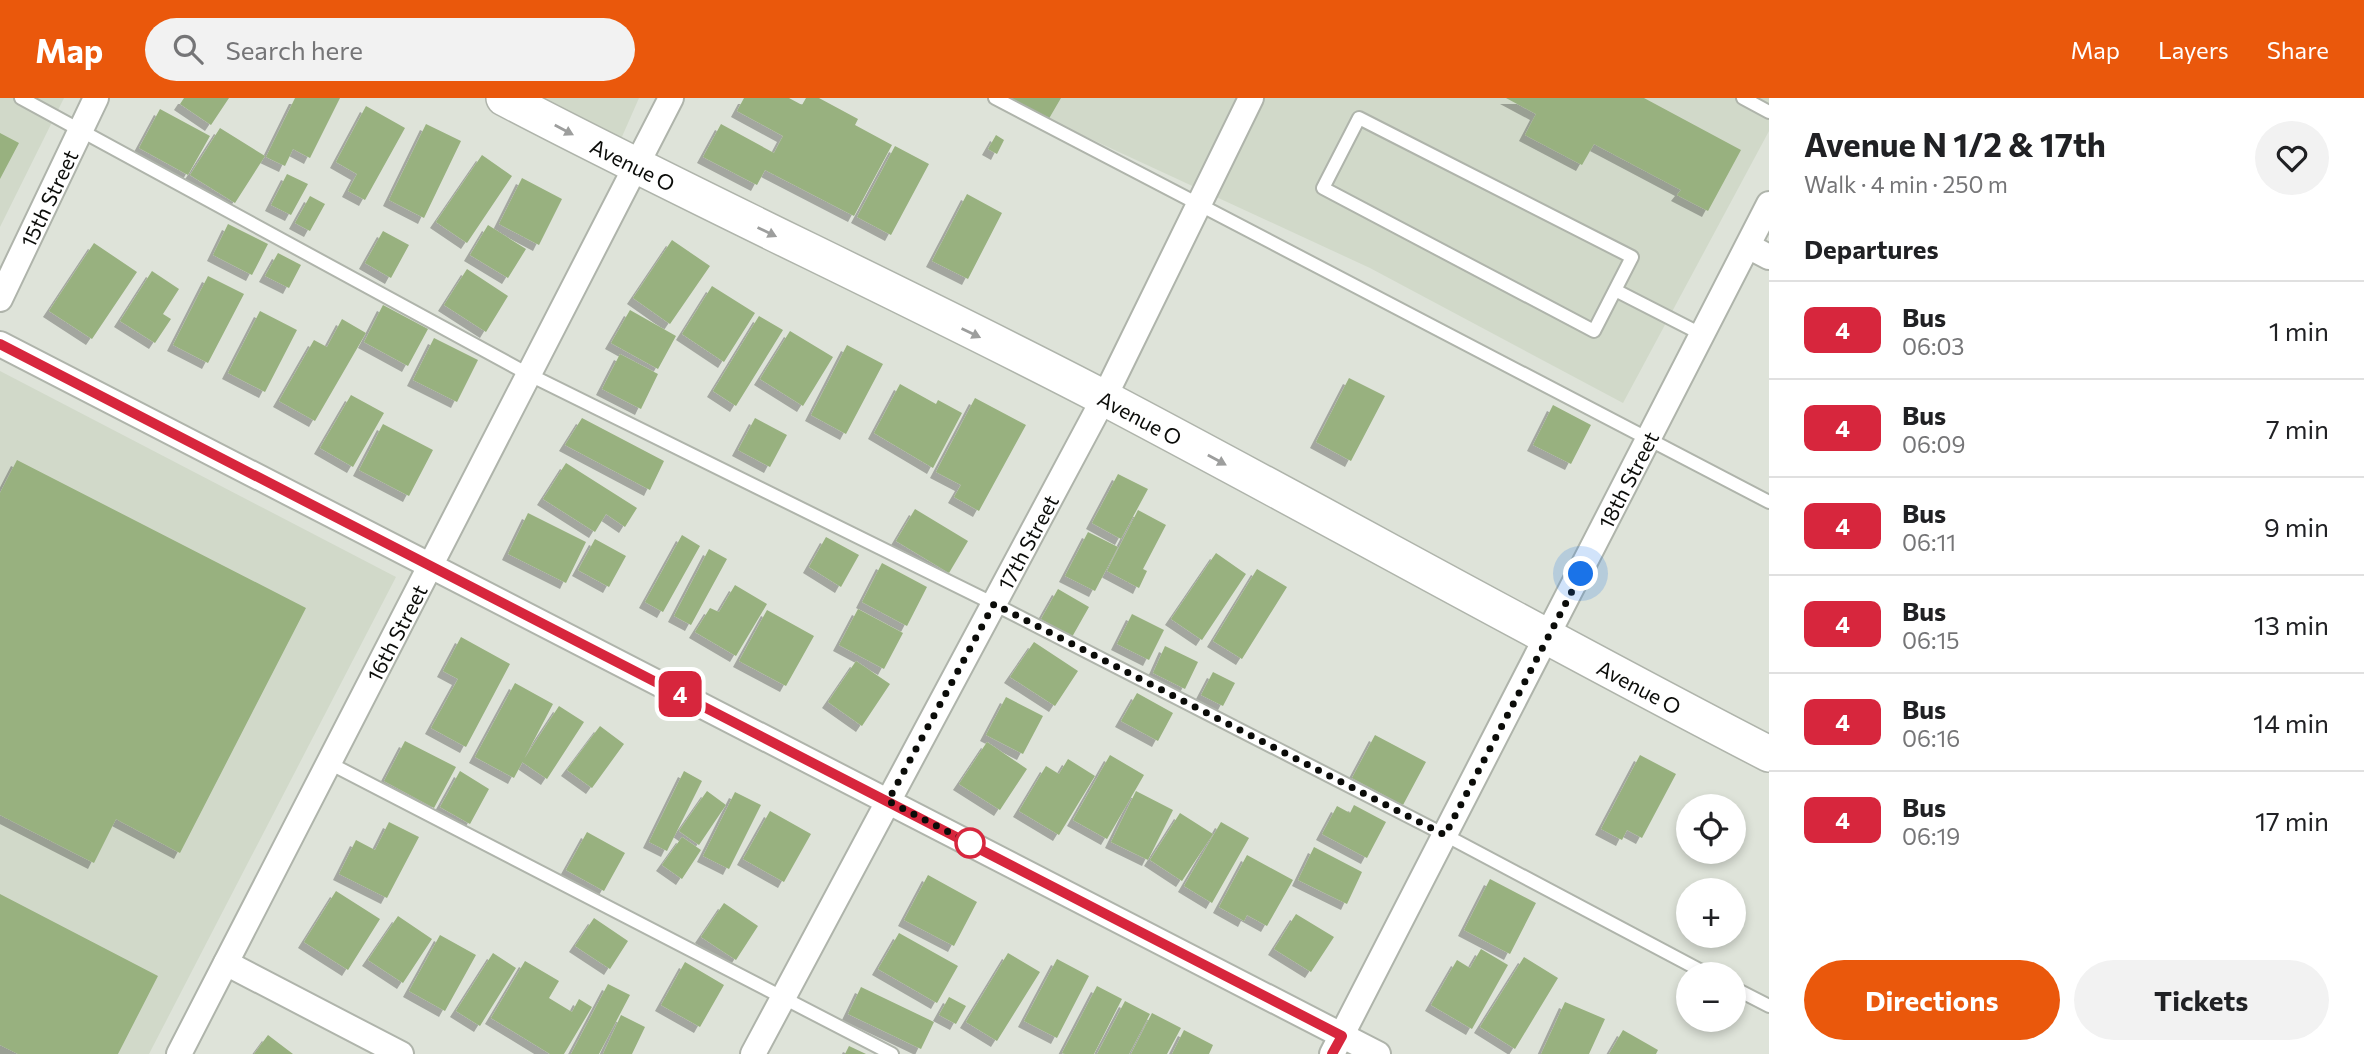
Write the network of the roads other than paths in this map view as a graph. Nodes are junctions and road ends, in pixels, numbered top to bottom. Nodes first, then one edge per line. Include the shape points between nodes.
1 (21, 98) edge
2 (96, 98) edge
3 (504, 98) edge
4 (671, 98) edge
5 (995, 98) edge
6 (1251, 98) edge
7 (1743, 98) edge
8 (1769, 112) edge
9 (80, 128) junction
10 (635, 167) junction
11 (1769, 204) edge
12 (1198, 205) junction
13 (1758, 251) edge
14 (7, 267) edge
15 (1615, 290) junction
16 (0, 299) edge
17 (1703, 335) junction
18 (0, 344) edge
19 (528, 374) junction
20 (1104, 398) junction
21 (1650, 440) junction
22 (1769, 502) edge
23 (432, 565) junction
24 (994, 604) junction
25 (1547, 639) junction
26 (1769, 754) edge
27 (329, 763) junction
28 (888, 801) junction
29 (1445, 835) junction
30 (1684, 962) edge
31 (226, 963) junction
32 (1746, 994) edge
33 (783, 995) junction
34 (1769, 1006) edge
35 (1337, 1045) edge
36 (179, 1054) edge
37 (401, 1054) edge
38 (753, 1054) edge
39 (892, 1054) edge
40 (1378, 1054) edge

1 - 9 lane
2 - 9 street, 15th Street
3 -> 10 street, Avenue O
4 - 10 street, 16th Street
5 - 12 lane
6 - 12 street, 17th Street
7 - 8 lane
9 - 14 street, 15th Street
9 - 19 lane
10 - 19 street, 16th Street
10 -> 20 street, Avenue O
11 - 13 street, 18th Street
12 - 20 street, 17th Street
12 - 21 lane
13 - 17 street, 18th Street
14 - 16 street, 15th Street
15 - 15 lane via 1594,331 1323,188 1359,118 1632,257
15 - 17 lane
17 - 21 street, 18th Street
18 - 23 street
19 - 23 street, 16th Street
19 - 24 lane
20 - 24 street, 17th Street
20 -> 25 street, Avenue O
21 - 22 lane
21 - 25 street, 18th Street
23 - 27 street, 16th Street
23 - 28 street
24 - 28 street, 17th Street
24 - 29 lane
25 - 26 street, Avenue O
25 - 29 street, 18th Street
27 - 31 street, 16th Street
27 - 33 lane
28 - 33 street, 17th Street
28 - 35 street
29 - 30 lane
29 - 35 street, 18th Street
31 - 36 street, 16th Street
31 - 37 street
32 - 34 lane
33 - 38 street, 17th Street
33 - 39 lane
35 - 40 street

